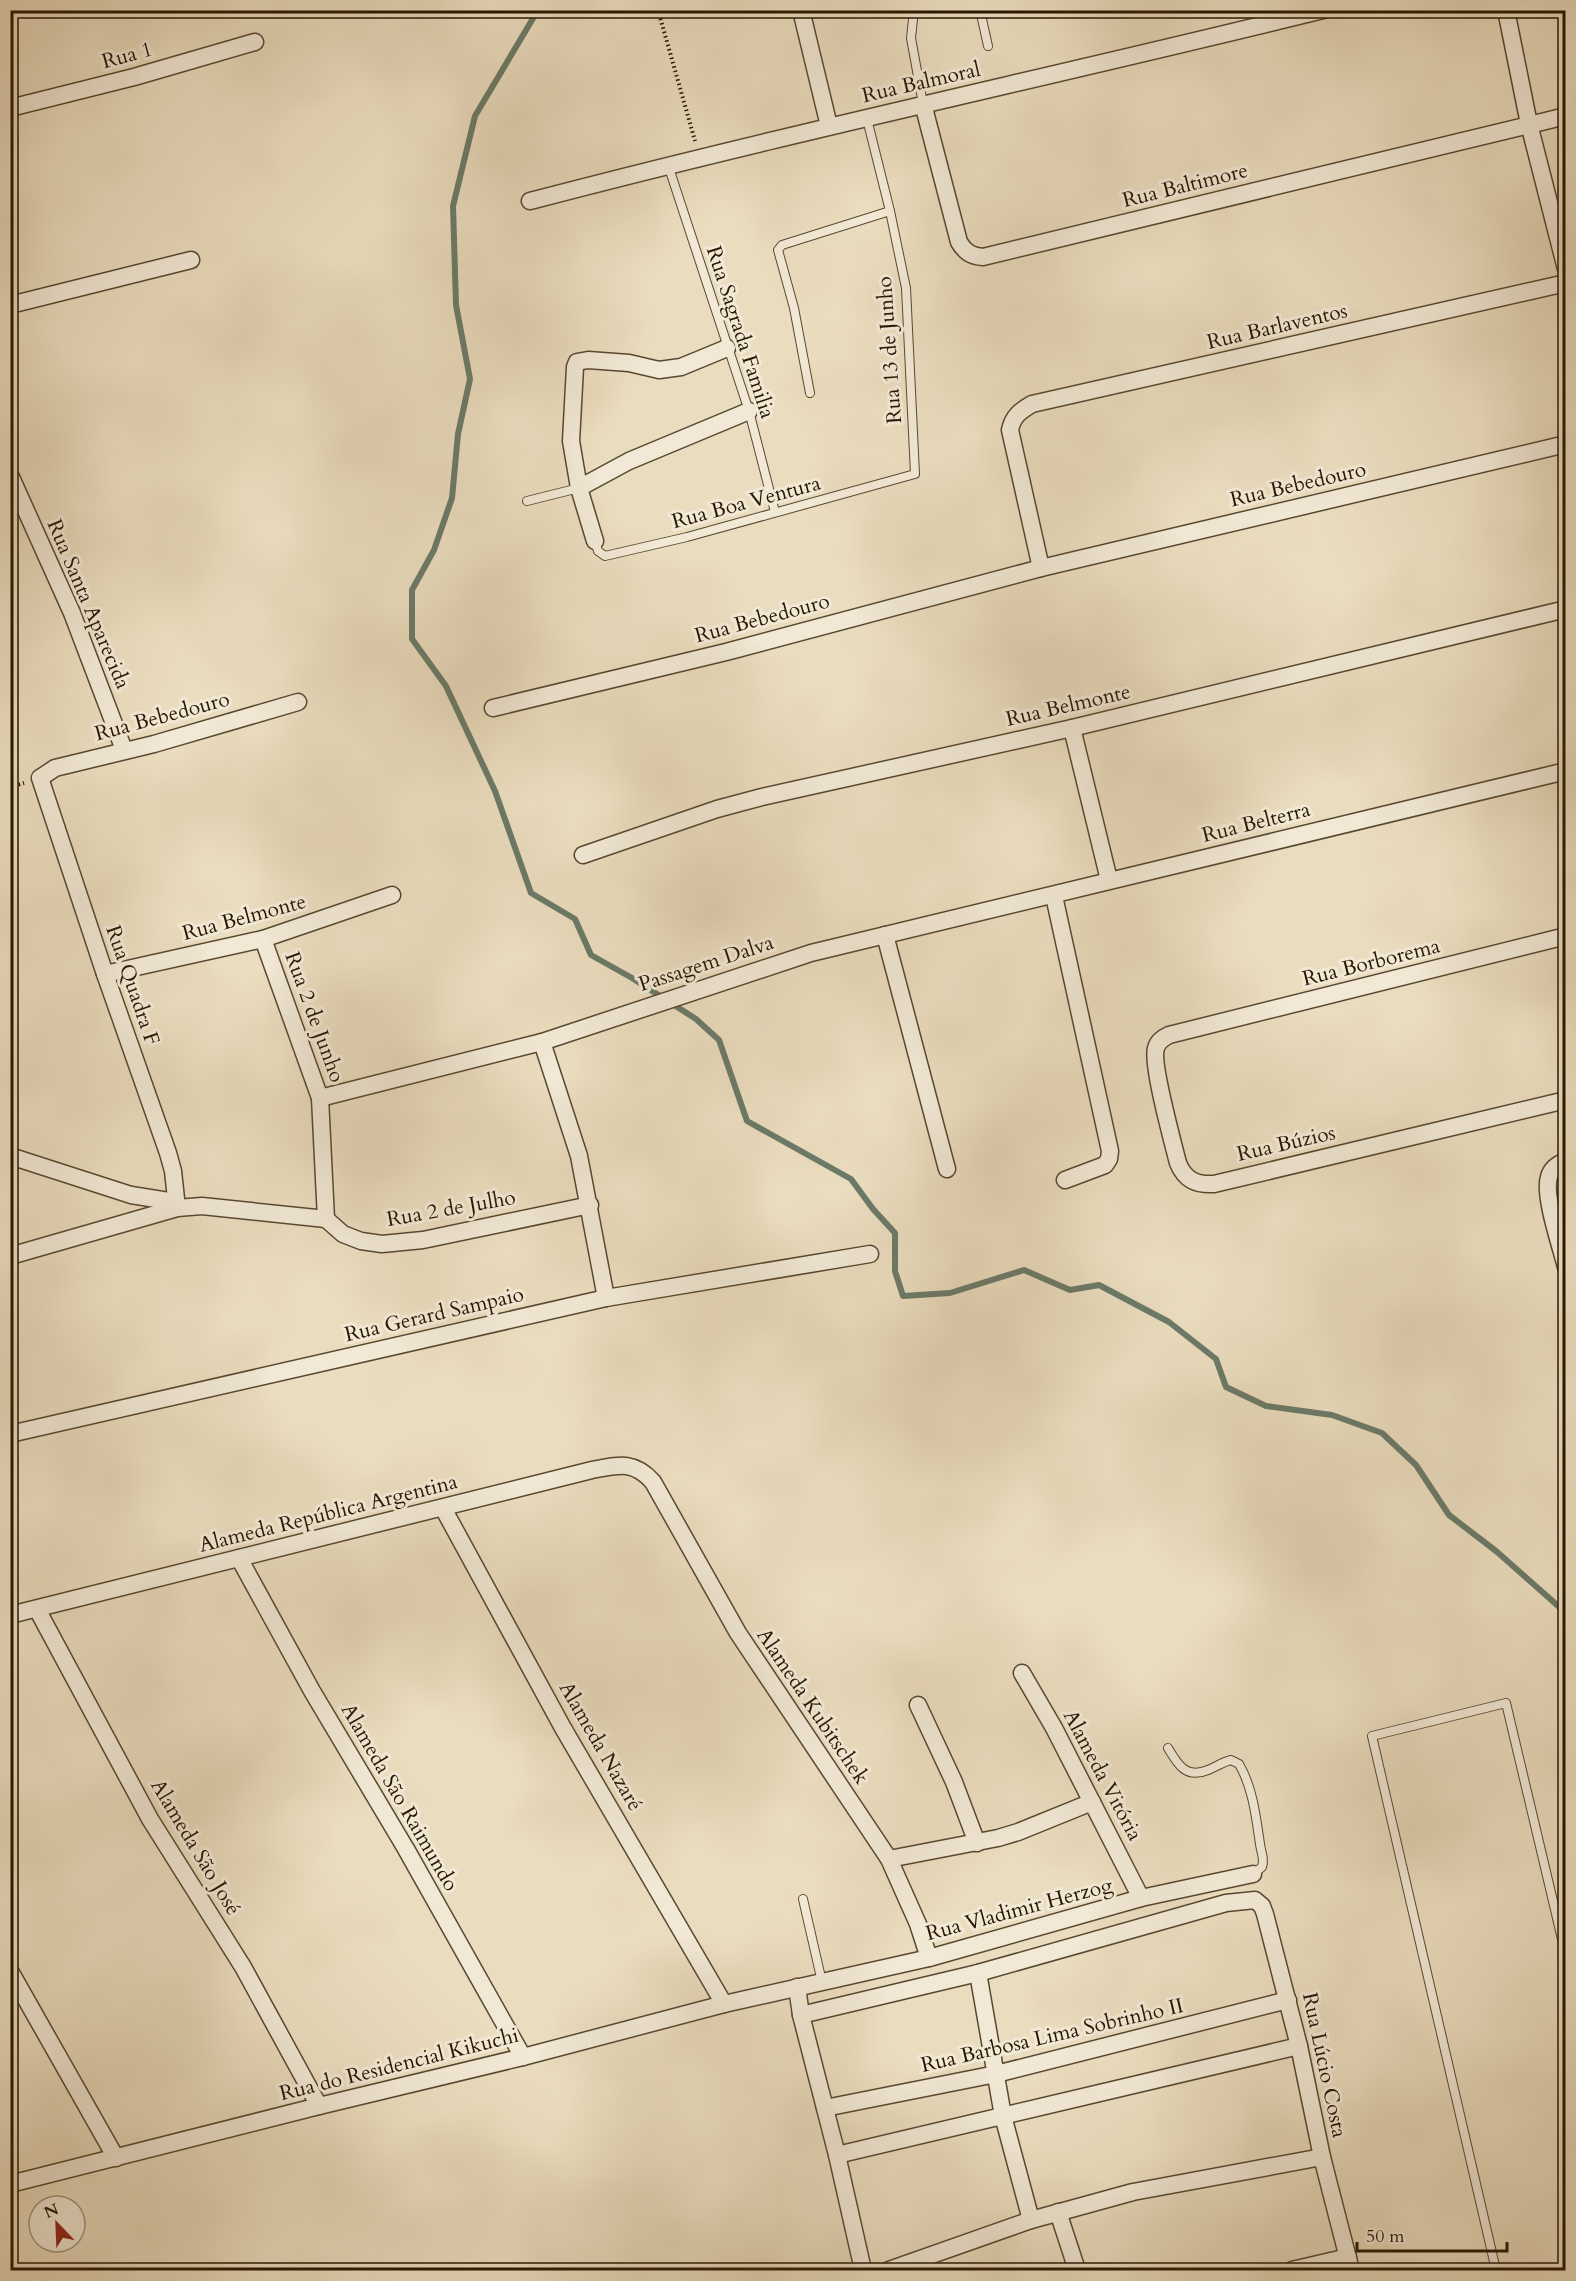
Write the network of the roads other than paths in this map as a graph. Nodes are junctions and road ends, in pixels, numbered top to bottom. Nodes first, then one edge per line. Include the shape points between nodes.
1 (801, 10) edge
2 (914, 10) edge
3 (980, 10) edge
4 (1323, 10) edge
5 (1506, 10) edge
6 (255, 42) dead end
7 (988, 46) dead end
8 (923, 104) junction
9 (10, 108) edge
10 (1566, 116) edge
11 (867, 119) junction
12 (1529, 124) junction
13 (829, 126) junction
14 (668, 165) junction
15 (530, 201) dead end
16 (890, 211) junction
17 (191, 260) dead end
18 (1566, 269) edge
19 (1566, 282) edge
20 (10, 305) edge
21 (727, 348) junction
22 (810, 393) dead end
23 (748, 411) junction
24 (1566, 444) edge
25 (915, 474) joint
26 (10, 475) edge
27 (579, 488) junction
28 (527, 501) dead end
29 (776, 512) junction
30 (595, 541) joint
31 (1041, 568) junction
32 (1566, 609) edge
33 (298, 702) dead end
34 (493, 708) dead end
35 (1072, 728) junction
36 (124, 750) junction
37 (1566, 771) edge
38 (40, 778) joint
39 (583, 855) dead end
40 (1109, 880) junction
41 (392, 895) dead end
42 (1054, 896) junction
43 (885, 935) junction
44 (1566, 936) edge
45 (263, 939) junction
46 (105, 974) junction
47 (1187, 1030) joint
48 (542, 1042) junction
49 (321, 1098) junction
50 (1566, 1100) edge
51 (10, 1156) edge
52 (1566, 1161) edge
53 (947, 1169) dead end
54 (1065, 1180) dead end
55 (176, 1205) junction
56 (590, 1205) junction
57 (326, 1219) junction
58 (870, 1254) dead end
59 (10, 1256) edge
60 (1566, 1267) edge
61 (606, 1298) junction
62 (10, 1434) edge
63 (653, 1482) joint
64 (443, 1508) junction
65 (239, 1558) junction
66 (37, 1609) junction
67 (10, 1615) edge
68 (1022, 1673) dead end
69 (918, 1705) dead end
70 (1168, 1748) dead end
71 (1092, 1802) junction
72 (976, 1843) junction
73 (889, 1859) junction
74 (1253, 1874) joint
75 (1141, 1898) junction
76 (803, 1899) dead end
77 (1566, 1956) edge
78 (928, 1958) junction
79 (10, 1971) edge
80 (978, 1973) junction
81 (822, 1982) junction
82 (797, 1988) junction
83 (1288, 2000) junction
84 (724, 2004) junction
85 (801, 2015) junction
86 (1299, 2046) junction
87 (523, 2057) junction
88 (996, 2074) junction
89 (319, 2106) junction
90 (825, 2108) junction
91 (1004, 2116) junction
92 (837, 2155) junction
93 (1322, 2157) junction
94 (116, 2158) junction
95 (10, 2184) edge
96 (1058, 2212) junction
97 (1031, 2220) junction
98 (1349, 2264) edge
99 (863, 2271) edge
100 (889, 2271) edge
101 (1077, 2271) edge
102 (1292, 2271) edge
103 (1496, 2271) edge

1 - 13 street
2 - 8 lane via 911,38
3 - 7 lane
4 - 8 street, Rua Balmoral
5 - 12 street
6 - 9 street, Rua 1
8 - 11 street, Rua Balmoral
8 - 12 street, Rua Baltimore via 959,242 973,256 983,258
10 - 12 street, Rua Baltimore
11 - 13 street, Rua Balmoral
11 - 16 lane, Rua 13 de Junho
12 - 18 street
13 - 14 street, Rua Balmoral
14 - 15 street, Rua Balmoral
14 - 21 lane, Rua Sagrada Familia
16 - 22 lane via 782,245 778,250
16 - 25 lane, Rua 13 de Junho via 906,288
17 - 20 street
19 - 31 street, Rua Barlaventos via 1032,404 1019,411 1010,430
21 - 23 lane, Rua Sagrada Familia
21 - 27 street via 681,367 658,370 629,363 577,362 571,441
23 - 27 street via 629,461
23 - 29 lane, Rua Sagrada Familia
24 - 31 street, Rua Bebedouro
25 - 29 lane, Rua Boa Ventura
26 - 36 street, Rua Santa Aparecida via 72,613
27 - 28 lane
27 - 30 street
29 - 30 lane, Rua Boa Ventura via 605,556 598,551
31 - 34 street, Rua Bebedouro via 726,652
32 - 35 street, Rua Belmonte
33 - 36 street, Rua Bebedouro
35 - 39 street, Rua Belmonte via 762,797
35 - 40 street
36 - 38 street, Rua Bebedouro via 55,768
37 - 40 street, Rua Belterra
38 - 46 street, Rua Quadra F
40 - 42 street, Passagem Dalva
41 - 45 street, Rua Belmonte
42 - 43 street, Passagem Dalva
42 - 54 street via 1110,1150 1105,1165
43 - 48 street, Passagem Dalva via 761,968
43 - 53 street
44 - 47 street, Rua Borborema
45 - 46 street, Rua Belmonte
45 - 49 street, Rua 2 de Junho
46 - 55 street, Rua Quadra F via 168,1153
47 - 50 street, Rua Búzios via 1162,1038 1155,1053 1178,1163 1190,1180 1201,1185
48 - 49 street, Passagem Dalva
48 - 56 street via 579,1156
49 - 57 street, Rua 2 de Junho
51 - 55 street via 131,1195
52 - 60 street via 1553,1168 1548,1190
55 - 57 street
55 - 59 street
56 - 57 street, Rua 2 de Julho via 423,1240 382,1244 343,1234
56 - 61 street
58 - 61 street, Rua Gerard Sampaio
61 - 62 street, Rua Gerard Sampaio
63 - 64 street, Alameda República Argentina via 637,1468 611,1466
63 - 73 street, Alameda Kubitschek via 738,1633
64 - 65 street, Alameda República Argentina
64 - 84 street, Alameda Nazaré via 563,1728
65 - 66 street, Alameda República Argentina
65 - 87 street, Alameda São Raimundo
66 - 67 street, Alameda República Argentina
66 - 89 street, Alameda São José via 150,1819 243,1966
68 - 71 street, Alameda Vitória
69 - 72 street via 954,1782
70 - 74 lane via 1182,1770 1190,1773 1231,1760 1239,1764 1256,1811 1264,1858 1262,1867
71 - 72 street via 1018,1832
71 - 75 street, Alameda Vitória
72 - 73 street
73 - 78 street, Alameda Kubitschek via 918,1924
74 - 75 street, Rua Vladimir Herzog
75 - 78 street, Rua Vladimir Herzog
76 - 81 lane
77 - 103 lane via 1506,1703 1372,1736
78 - 81 street, Rua Vladimir Herzog
79 - 94 street
80 - 83 street, Rua Lúcio Costa via 1227,1903 1255,1900 1262,1906
80 - 85 street, Rua Lúcio Costa
80 - 88 street
81 - 82 street, Rua Vladimir Herzog
82 - 84 street, Rua do Residencial Kikuchi
82 - 85 street
83 - 86 street, Rua Lúcio Costa
83 - 88 street, Rua Barbosa Lima Sobrinho II
84 - 87 street, Rua do Residencial Kikuchi
85 - 90 street
86 - 91 street
86 - 93 street, Rua Lúcio Costa
87 - 89 street, Rua do Residencial Kikuchi
88 - 90 street, Rua Barbosa Lima Sobrinho II
88 - 91 street
89 - 94 street, Rua do Residencial Kikuchi
90 - 92 street
91 - 92 street
91 - 97 street
92 - 99 street
93 - 96 street via 1133,2192
93 - 98 street, Rua Lúcio Costa
94 - 95 street, Rua do Residencial Kikuchi
96 - 97 street
96 - 101 street
97 - 100 street
98 - 102 street

